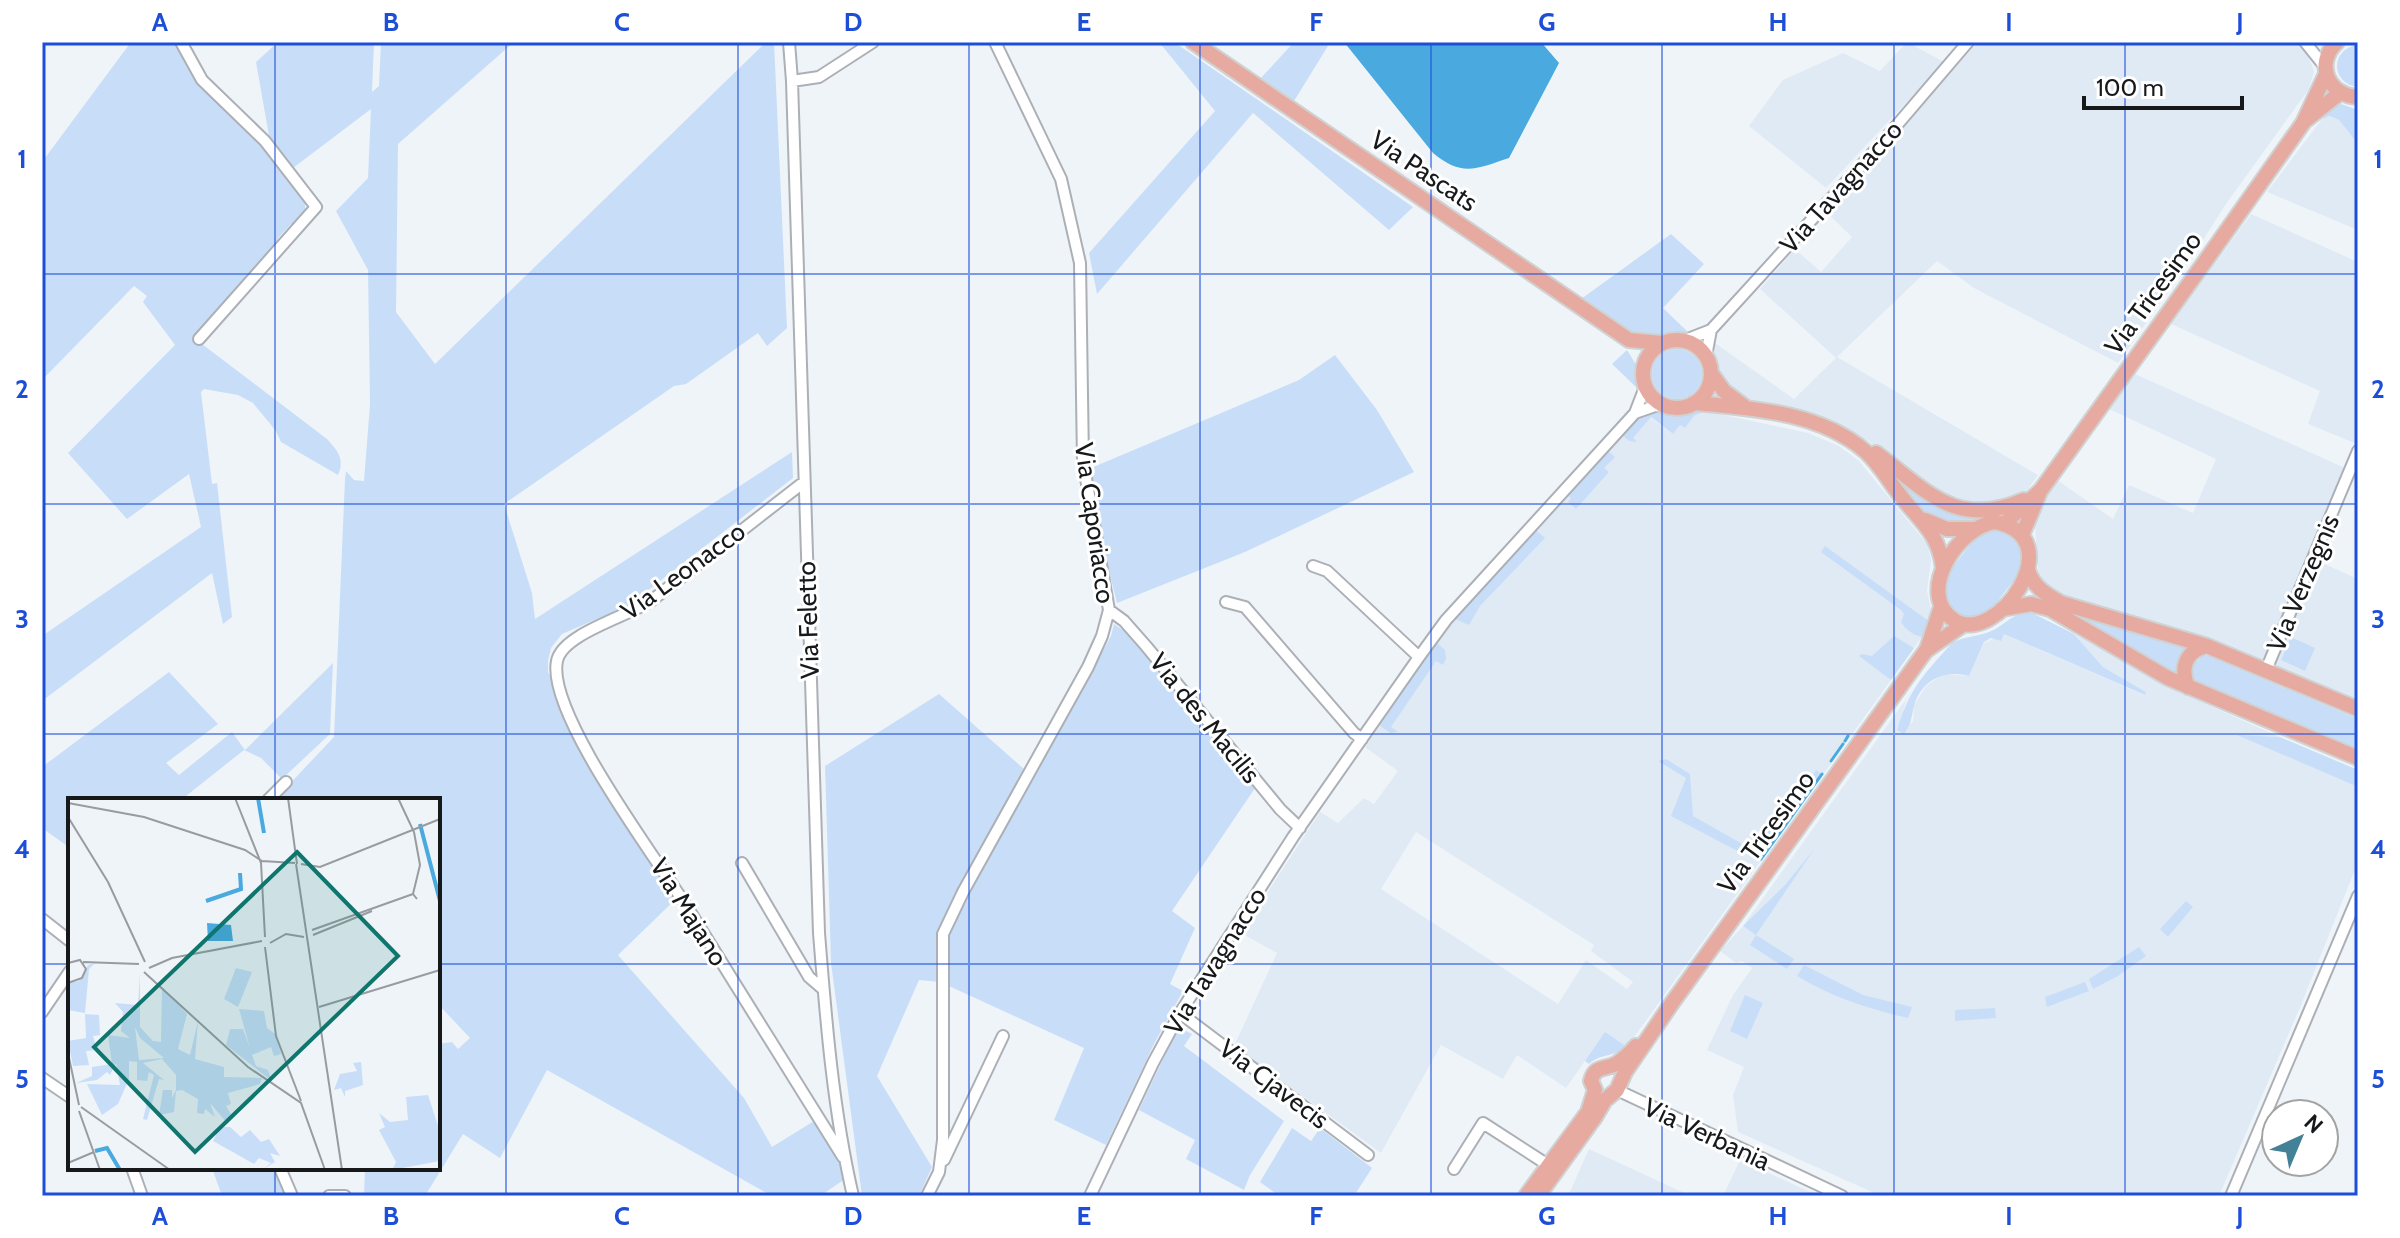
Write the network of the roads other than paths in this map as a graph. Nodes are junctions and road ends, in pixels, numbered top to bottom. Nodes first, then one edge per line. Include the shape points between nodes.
1 (181, 42) edge
2 (789, 42) edge
3 (873, 42) edge
4 (995, 42) edge
5 (1193, 42) edge
6 (1968, 42) edge
7 (2305, 42) edge
8 (2337, 42) edge
9 (2325, 70) junction
10 (792, 81) junction
11 (2352, 98) edge
12 (2303, 123) junction
13 (1711, 330) junction
14 (199, 339) dead end
15 (1629, 340) junction
16 (1683, 341) junction
17 (1662, 343) junction
18 (1706, 356) junction
19 (1643, 369) junction
20 (1711, 373) junction
21 (1645, 387) junction
22 (1694, 403) junction
23 (1661, 404) junction
24 (1748, 408) junction
25 (1635, 413) junction
26 (1849, 439) junction
27 (2358, 451) edge
28 (804, 482) junction
29 (2041, 490) junction
30 (1922, 518) junction
31 (2004, 524) junction
32 (1975, 529) junction
33 (2022, 535) junction
34 (1313, 566) dead end
35 (1943, 568) junction
36 (2028, 570) junction
37 (1226, 602) dead end
38 (1941, 607) junction
39 (2002, 609) junction
40 (1109, 610) junction
41 (1964, 624) junction
42 (2207, 646) junction
43 (1927, 649) junction
44 (559, 653) joint
45 (1419, 657) junction
46 (2266, 670) junction
47 (2188, 687) junction
48 (2358, 709) edge
49 (1362, 739) junction
50 (2358, 758) edge
51 (286, 782) dead end
52 (270, 798) edge
53 (1300, 828) junction
54 (742, 863) dead end
55 (2358, 896) edge
56 (42, 919) edge
57 (68, 939) edge
58 (68, 974) edge
59 (823, 989) junction
60 (1672, 1003) junction
61 (42, 1012) edge
62 (1180, 1013) junction
63 (1003, 1036) dead end
64 (1610, 1067) junction
65 (42, 1078) edge
66 (1610, 1089) junction
67 (68, 1096) edge
68 (1368, 1155) dead end
69 (846, 1162) junction
70 (1548, 1165) junction
71 (1454, 1169) dead end
72 (133, 1170) edge
73 (281, 1170) edge
74 (939, 1172) junction
75 (142, 1196) edge
76 (292, 1196) edge
77 (329, 1196) edge
78 (345, 1196) edge
79 (853, 1196) edge
80 (927, 1196) edge
81 (1090, 1196) edge
82 (1527, 1196) edge
83 (1538, 1196) edge
84 (1842, 1196) edge
85 (2231, 1196) edge

1 - 14 street via 202,80 265,141 316,207
2 - 10 street, Via Feletto
3 - 10 street via 819,77
4 - 40 street, Via Caporiacco via 1061,179 1080,263 1083,461
5 - 15 main road, Via Pascats
6 - 13 street, Via Tavagnacco
7 - 9 street
8 - 9 main road, Via Tricesimo via 2328,52
9 - 11 main road via 2332,86
9 - 12 main road, Via Tricesimo
10 - 28 street, Via Feletto
11 - 12 main road, Via Tricesimo
12 - 29 main road, Via Tricesimo
13 - 16 street, Via Tavagnacco
13 - 18 street
15 - 17 main road, Via Pascats
15 - 19 main road, Via Pascats
16 - 17 main road
16 - 18 main road
17 - 19 main road
18 - 20 main road
19 - 21 main road
20 - 22 main road via 1709,385
20 - 24 main road via 1732,399
21 - 23 main road
21 - 25 street, Via Tavagnacco
22 - 23 main road via 1672,408
22 - 24 main road
23 - 25 street, Via Tavagnacco
24 - 26 main road via 1811,422
25 - 45 street, Via Tavagnacco via 1446,620
26 - 29 main road via 1947,506 1998,508
26 - 30 main road
27 - 46 street, Via Verzegnis
28 - 44 street, Via Leonacco via 651,601 570,642
28 - 59 street, Via Feletto
29 - 31 main road, Via Tricesimo
29 - 33 main road, Via Tricesimo
30 - 32 main road via 1947,529
30 - 35 main road via 1938,545
31 - 32 main road
31 - 33 main road
32 - 35 main road
33 - 36 main road
34 - 45 street via 1327,571
35 - 38 main road via 1937,586
36 - 39 main road
36 - 42 main road via 2044,594 2061,603
37 - 49 street via 1245,607
38 - 41 main road
38 - 43 main road, Via Tricesimo
39 - 41 main road via 1980,624
39 - 47 main road via 2022,604 2050,609
40 - 53 street, Via des Macilis via 1146,646
40 - 74 street, Via Caporiacco via 1088,667 943,934
41 - 43 main road, Via Tricesimo
42 - 46 main road
42 - 47 main road via 2186,659 2182,670
43 - 60 main road, Via Tricesimo
44 - 69 street, Via Majano via 559,688 591,759
45 - 49 street, Via Tavagnacco
46 - 48 main road
47 - 50 main road
49 - 53 street, Via Tavagnacco
51 - 52 street
53 - 62 street, Via Tavagnacco
54 - 59 street via 809,977
55 - 85 street
56 - 57 street
58 - 61 street
59 - 69 street, Via Feletto
60 - 64 main road, Via Tricesimo
60 - 66 main road, Via Tricesimo
62 - 68 street, Via Cjavecis
62 - 81 street, Via Tavagnacco
63 - 74 street, Via Caporiacco
64 - 66 main road via 1616,1071
64 - 66 main road, Via Tricesimo via 1593,1074 1591,1083
65 - 67 street
66 - 70 main road, Via Tricesimo
66 - 83 main road, Via Tricesimo
66 - 84 street, Via Verbania
69 - 79 street, Via Feletto
70 - 71 street via 1483,1123
70 - 82 main road, Via Tricesimo
72 - 75 street
73 - 76 street
74 - 80 street, Via Caporiacco
77 - 78 street

